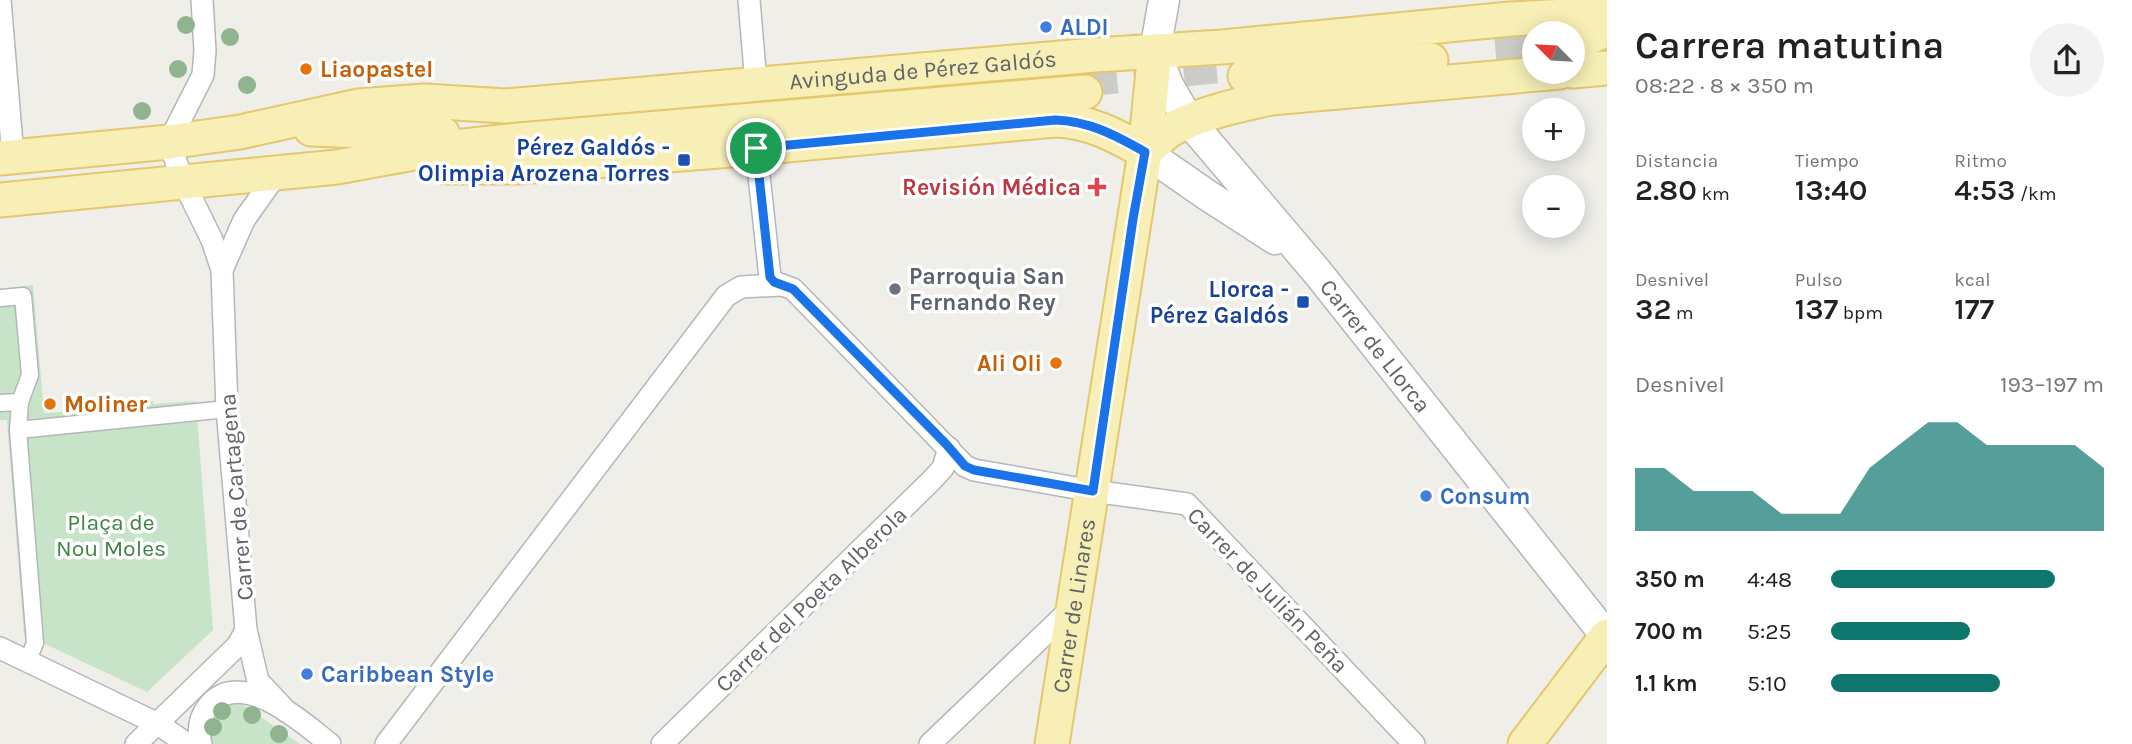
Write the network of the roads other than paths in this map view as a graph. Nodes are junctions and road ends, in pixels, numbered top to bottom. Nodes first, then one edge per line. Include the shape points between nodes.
1 (0, 0) edge
2 (202, 0) edge
3 (749, 0) edge
4 (1164, 0) edge
5 (1607, 14) edge
6 (1533, 21) edge
7 (1580, 21) edge
8 (1586, 26) edge
9 (1607, 29) edge
10 (1155, 51) junction
11 (1522, 62) tunnel mouth
12 (1522, 62) tunnel mouth
13 (1607, 68) edge
14 (1244, 70) tunnel mouth
15 (1586, 70) edge
16 (756, 83) junction
17 (1189, 121) junction
18 (240, 132) junction
19 (169, 142) junction
20 (756, 148) junction
21 (1145, 152) junction
22 (6, 157) edge
23 (337, 167) junction
24 (278, 172) junction
25 (183, 181) junction
26 (0, 200) edge
27 (222, 270) junction
28 (1318, 273) junction
29 (781, 285) junction
30 (0, 298) edge
31 (20, 402) junction
32 (0, 403) edge
33 (227, 409) junction
34 (18, 430) junction
35 (949, 448) junction
36 (1093, 491) junction
37 (1074, 606) junction
38 (246, 630) junction
39 (1607, 636) edge
40 (0, 648) edge
41 (27, 662) junction
42 (286, 711) junction
43 (158, 724) junction
44 (136, 744) edge
45 (187, 744) edge
46 (201, 744) edge
47 (330, 744) edge
48 (386, 744) edge
49 (662, 744) edge
50 (930, 744) edge
51 (1052, 744) edge
52 (1414, 744) edge
53 (1525, 744) edge

1 - 22 street
2 - 19 street via 203,75
3 - 16 street
4 - 10 main road
5 - 7 main road, Avinguda de Pérez Galdós
6 - 10 main road, Avinguda de Pérez Galdós via 1510,19
8 - 9 main road, Avinguda de Pérez Galdós
10 - 16 main road, Avinguda de Pérez Galdós
10 - 17 main road, Carrer de Llorca
10 - 21 main road, Carrer de Linares
11 - 17 main road via 1271,98
12 - 14 main road
13 - 15 main road
16 - 18 main road, Avinguda de Pérez Galdós via 505,106 425,101 358,106
17 - 21 main road
17 - 28 main road, Carrer de Llorca
18 - 19 main road, Avinguda de Pérez Galdós
18 - 23 main road, Avinguda de Pérez Galdós via 478,133 1084,86 518,140
19 - 22 main road, Avinguda de Pérez Galdós
19 - 25 street
20 - 21 main road, Avinguda de Pérez Galdós via 1055,120 1092,125
20 - 23 main road, Avinguda de Pérez Galdós via 519,167
20 - 29 street via 769,271
21 - 28 main road
21 - 36 main road, Carrer de Linares
23 - 24 main road, Avinguda de Pérez Galdós
24 - 25 main road, Avinguda de Pérez Galdós
24 - 27 street via 244,220
25 - 26 main road, Avinguda de Pérez Galdós
25 - 27 street
27 - 33 street, Carrer de Cartagena
28 - 39 main road, Carrer de Llorca
29 - 35 street, Carrer de Julián Peña via 793,289
29 - 48 street via 741,287 726,296
30 - 31 street via 23,296 30,375
31 - 32 street
31 - 34 street
33 - 34 street
33 - 38 street, Carrer de Cartagena
34 - 41 street via 35,643
35 - 36 street, Carrer de Julián Peña via 969,468
35 - 49 street, Carrer del Poeta Alberola via 943,468 932,480
36 - 37 main road, Carrer de Linares
36 - 52 street, Carrer de Julián Peña via 1187,504
37 - 50 street
37 - 51 main road, Carrer de Linares
38 - 42 street, Carrer de Cartagena via 258,681
38 - 43 street via 237,645
39 - 53 main road
40 - 41 street
41 - 43 street
42 - 46 street via 258,696 224,694 200,720
42 - 47 street
43 - 44 street
43 - 45 street

